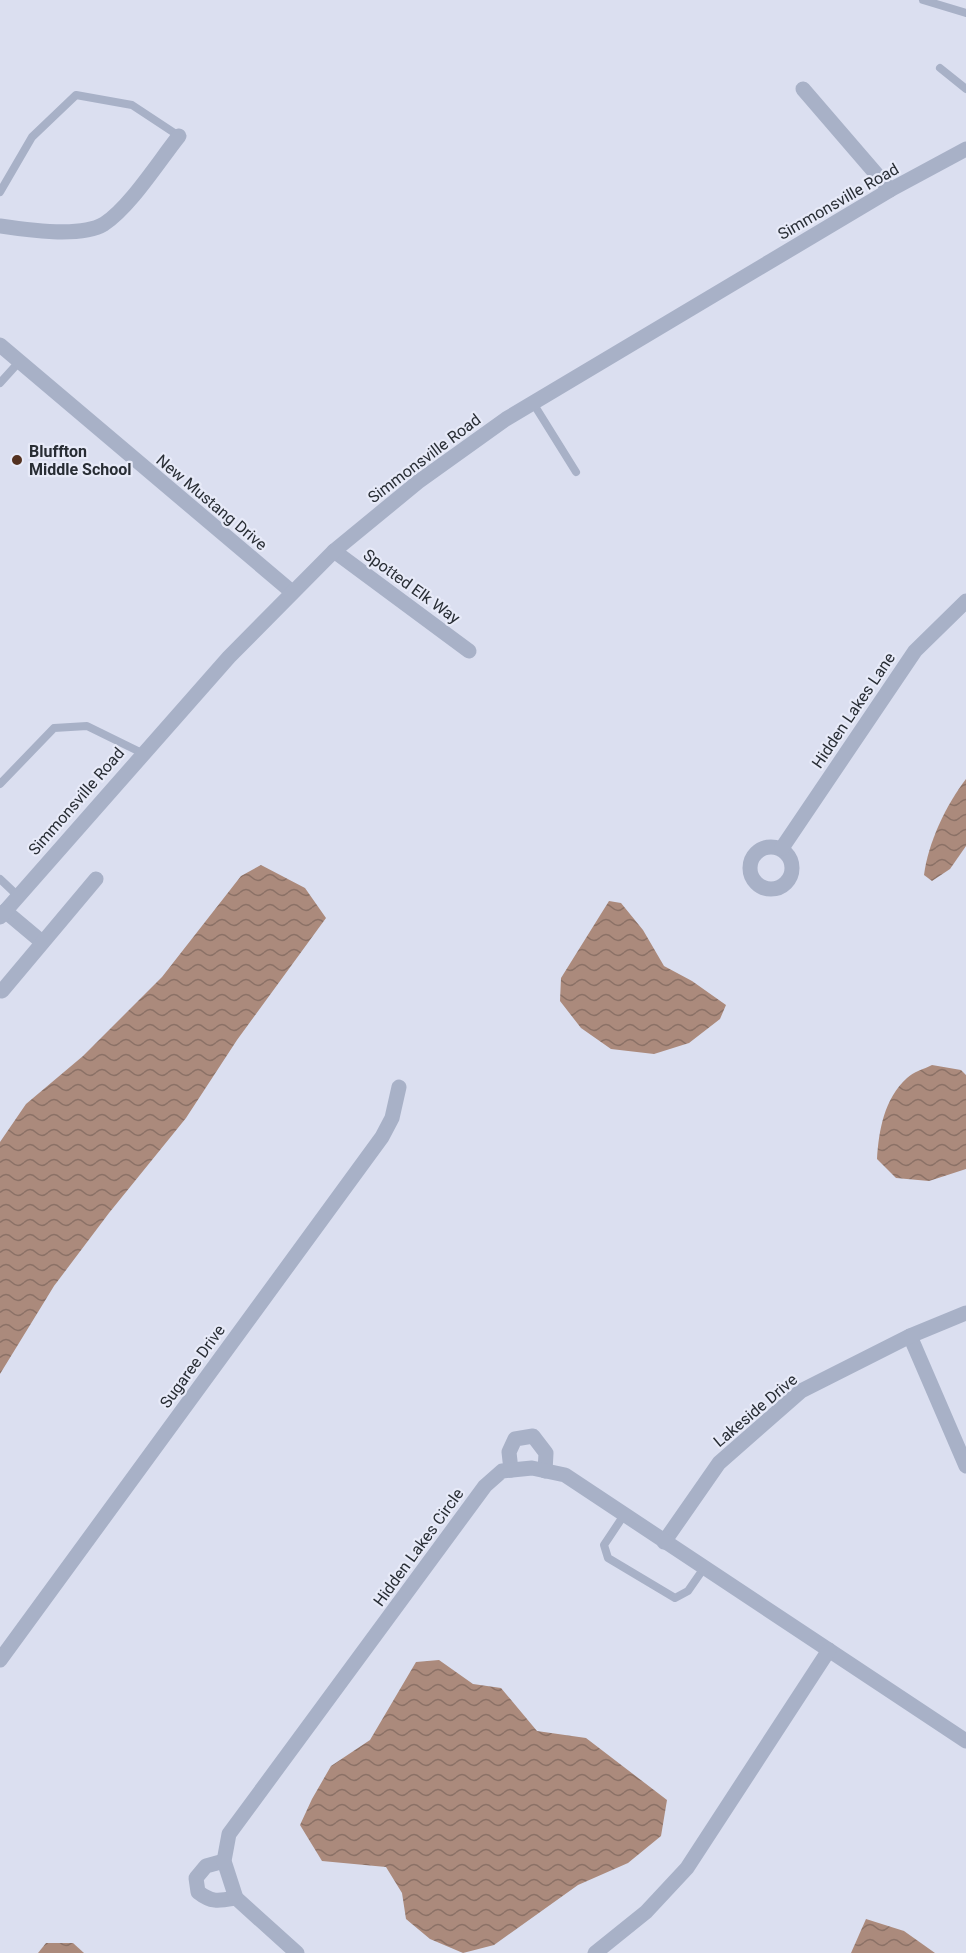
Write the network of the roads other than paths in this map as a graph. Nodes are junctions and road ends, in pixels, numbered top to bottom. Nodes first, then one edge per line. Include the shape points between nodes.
1 (923, 0) edge
2 (966, 13) edge
3 (940, 68) dead end
4 (803, 89) dead end
5 (966, 89) edge
6 (179, 136) joint
7 (966, 149) edge
8 (890, 190) junction
9 (0, 192) edge
10 (0, 226) edge
11 (0, 345) edge
12 (19, 362) junction
13 (0, 383) edge
14 (533, 403) junction
15 (576, 472) dead end
16 (334, 551) junction
17 (292, 592) junction
18 (966, 601) edge
19 (469, 651) dead end
20 (142, 753) junction
21 (0, 784) edge
22 (782, 848) dead end
23 (0, 879) edge
24 (96, 879) dead end
25 (18, 896) junction
26 (3, 914) edge
27 (42, 942) junction
28 (2, 991) dead end
29 (399, 1087) dead end
30 (966, 1313) edge
31 (910, 1336) junction
32 (966, 1466) edge
33 (511, 1470) junction
34 (545, 1471) junction
35 (624, 1515) junction
36 (664, 1542) junction
37 (704, 1568) junction
38 (829, 1650) junction
39 (0, 1660) edge
40 (966, 1741) edge
41 (224, 1861) junction
42 (236, 1898) junction
43 (297, 1953) edge
44 (595, 1953) edge

1 - 2 lane
3 - 5 lane
4 - 8 street
6 - 9 lane via 132,105 76,95 32,137
6 - 10 street via 123,207 103,225 74,232
7 - 8 street, Simmonsville Road
8 - 14 street, Simmonsville Road
11 - 12 street, New Mustang Drive
12 - 13 lane
12 - 17 street, New Mustang Drive
14 - 15 lane
14 - 16 street, Simmonsville Road via 418,482
16 - 17 street, Simmonsville Road
16 - 19 street, Spotted Elk Way
17 - 20 street, Simmonsville Road
18 - 22 street, Hidden Lakes Lane via 915,651
20 - 21 lane via 87,726 54,728
20 - 25 street, Simmonsville Road
23 - 25 lane
24 - 27 street
25 - 26 street, Simmonsville Road
26 - 27 street
27 - 28 street
29 - 39 street, Sugaree Drive via 392,1118 382,1137
30 - 31 street, Lakeside Drive
31 - 32 street
31 - 36 street, Lakeside Drive via 801,1391 719,1463
33 - 34 street
33 - 34 street via 509,1452 515,1439 533,1436 546,1453
33 - 41 street, Hidden Lakes Circle via 502,1471 485,1486 229,1834
34 - 35 street via 565,1475
35 - 36 street
35 - 37 lane via 604,1545 608,1558 675,1598 688,1591
36 - 37 street
37 - 38 street
38 - 40 street
38 - 44 street via 687,1868 646,1912
41 - 42 street
41 - 42 street via 206,1866 196,1878 198,1892 208,1900
42 - 43 street

